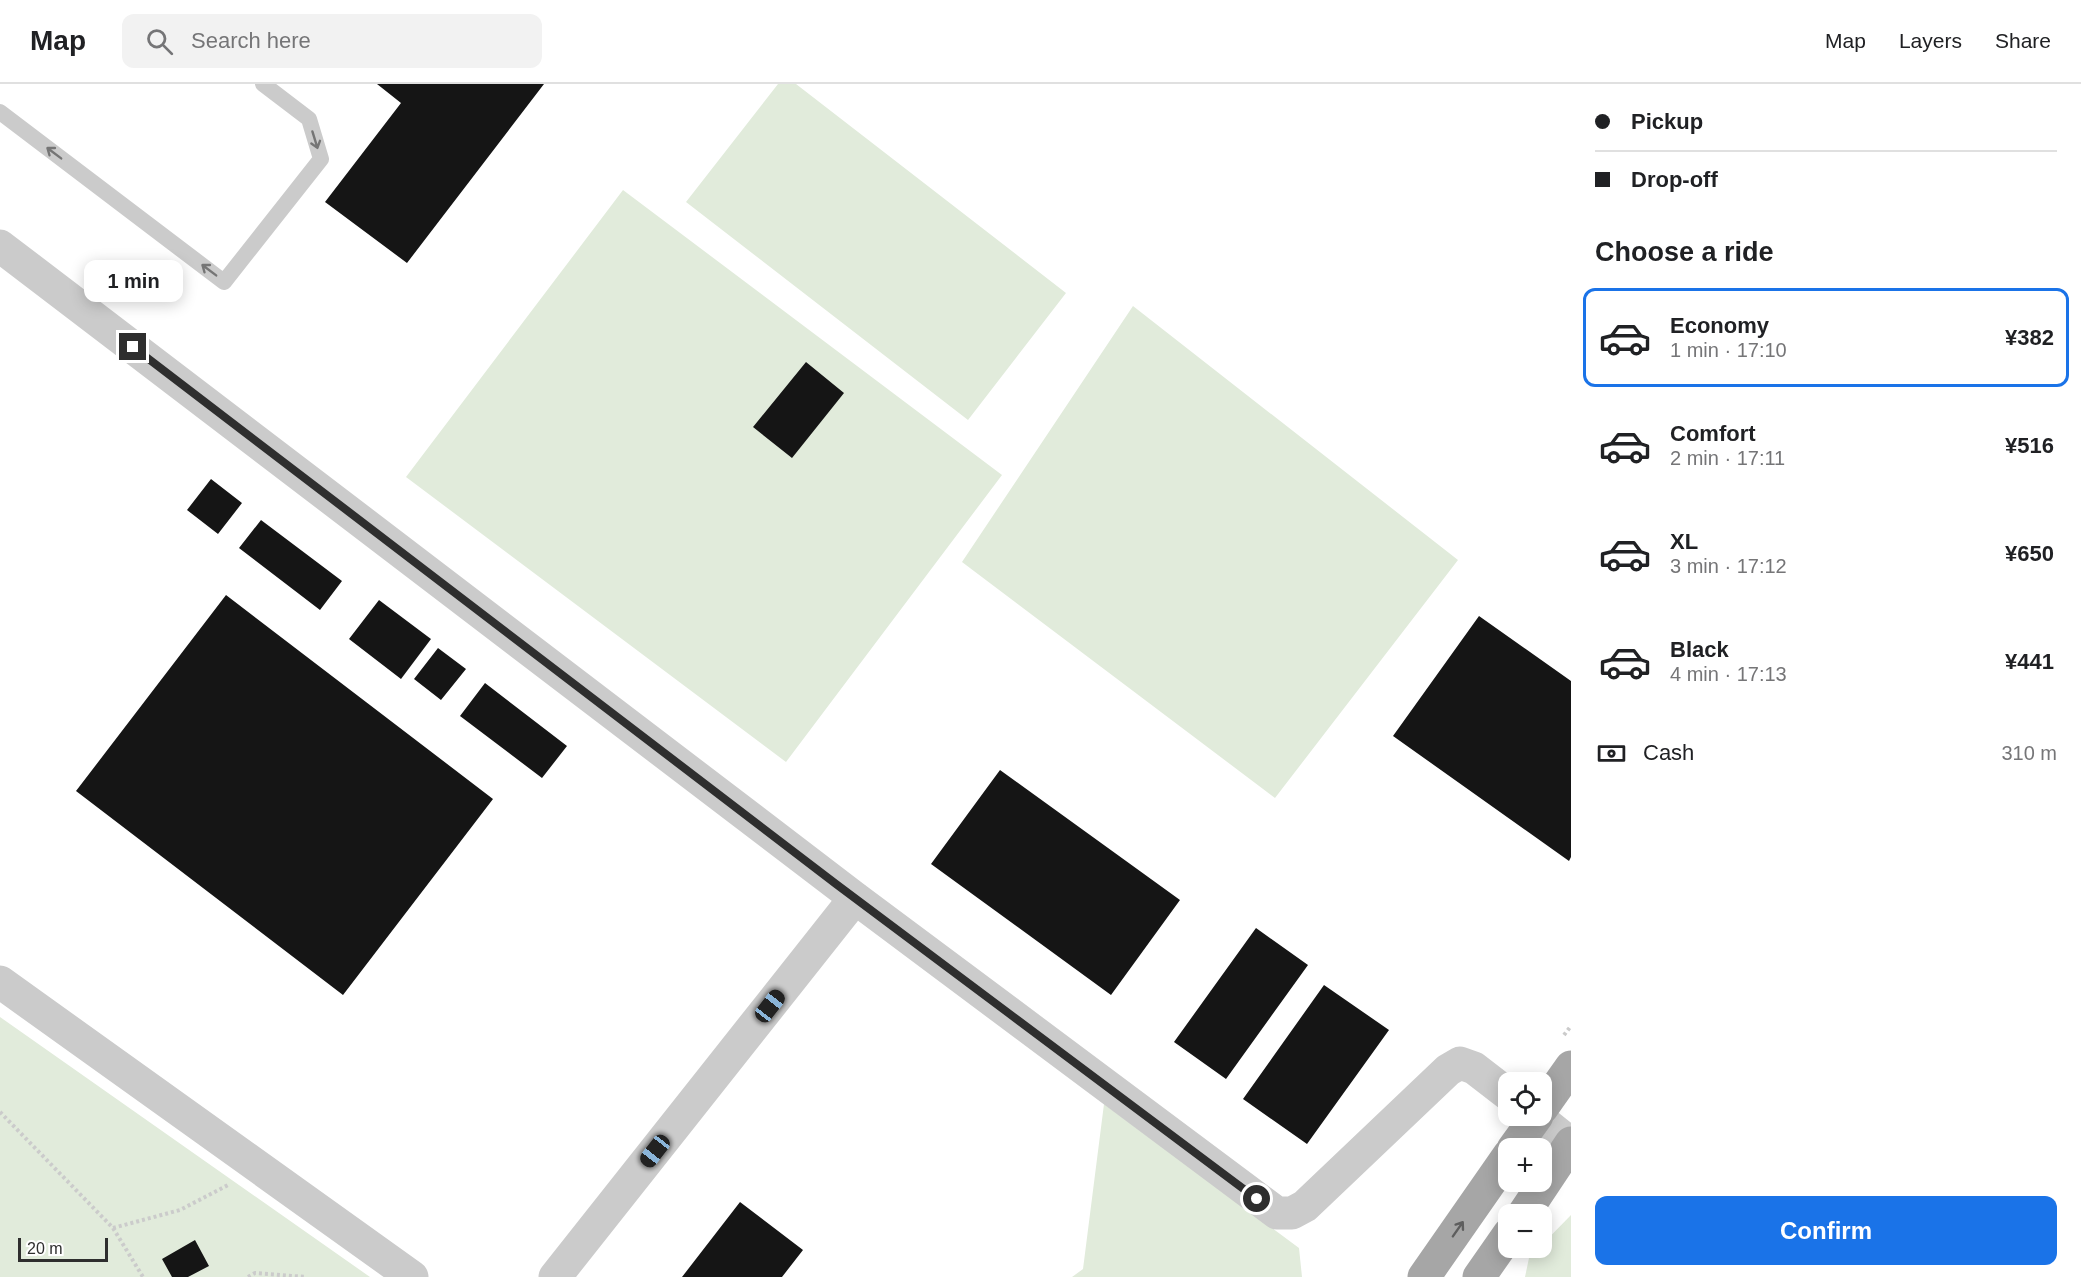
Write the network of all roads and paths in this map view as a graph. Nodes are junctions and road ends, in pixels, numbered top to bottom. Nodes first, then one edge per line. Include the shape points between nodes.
1 (263, 84) edge
2 (0, 112) edge
3 (0, 246) edge
4 (855, 898) junction
5 (0, 982) edge
6 (1571, 1067) edge
7 (1498, 1087) edge
8 (1552, 1094) edge
9 (0, 1112) edge
10 (1549, 1126) edge
11 (1571, 1143) edge
12 (1498, 1171) edge
13 (236, 1180) dead end
14 (1530, 1204) edge
15 (113, 1228) junction
16 (1498, 1250) edge
17 (143, 1277) edge
18 (248, 1277) edge
19 (306, 1277) edge
20 (412, 1277) edge
21 (555, 1277) edge
22 (1424, 1277) edge
23 (1479, 1277) edge

1 -> 2 lane via 309,119 321,159 224,282
3 - 4 street
4 - 7 street via 1277,1213 1292,1213 1305,1206 1460,1063 1474,1068
4 - 21 street
5 - 20 street
6 - 8 main road
9 - 15 path
10 - 11 street
11 - 14 main road
22 -> 12 main road
13 - 15 path via 180,1209
15 - 17 path
16 - 23 main road
18 - 19 path via 255,1273

